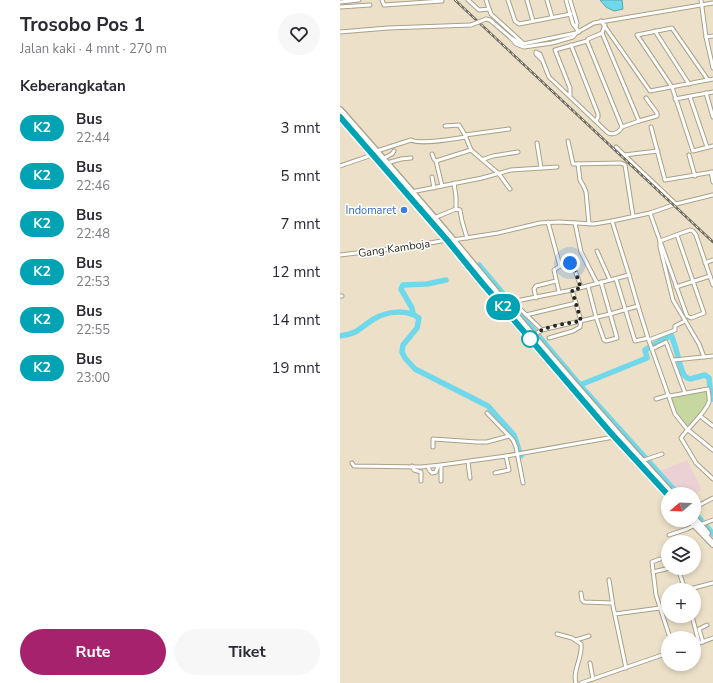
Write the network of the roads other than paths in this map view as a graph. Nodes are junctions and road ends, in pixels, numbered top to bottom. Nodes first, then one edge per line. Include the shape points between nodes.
1 (358, 0) edge
2 (382, 0) edge
3 (468, 0) edge
4 (486, 0) edge
5 (508, 0) edge
6 (527, 0) edge
7 (547, 0) edge
8 (566, 0) edge
9 (570, 0) edge
10 (701, 0) edge
11 (348, 1) junction
12 (411, 1) edge
13 (425, 1) edge
14 (442, 1) edge
15 (340, 2) edge
16 (397, 2) edge
17 (713, 3) edge
18 (702, 4) junction
19 (370, 5) dead end
20 (349, 6) junction
21 (358, 6) junction
22 (340, 7) edge
23 (489, 9) junction
24 (571, 14) junction
25 (552, 17) junction
26 (533, 21) junction
27 (602, 21) junction
28 (605, 25) junction
29 (576, 27) junction
30 (655, 31) junction
31 (340, 32) edge
32 (578, 33) junction
33 (602, 33) junction
34 (713, 36) edge
35 (551, 38) junction
36 (706, 38) junction
37 (587, 41) junction
38 (552, 43) junction
39 (571, 45) junction
40 (524, 46) junction
41 (542, 60) dead end
42 (713, 68) edge
43 (713, 79) edge
44 (708, 80) junction
45 (689, 84) junction
46 (672, 87) junction
47 (713, 92) edge
48 (706, 94) junction
49 (570, 96) junction
50 (690, 97) junction
51 (646, 98) dead end
52 (675, 99) junction
53 (340, 110) edge
54 (340, 117) edge
55 (713, 117) edge
56 (640, 121) junction
57 (596, 122) junction
58 (445, 126) dead end
59 (622, 127) junction
60 (651, 127) dead end
61 (510, 129) dead end
62 (465, 136) junction
63 (568, 141) dead end
64 (537, 143) dead end
65 (713, 146) edge
66 (616, 147) dead end
67 (707, 147) junction
68 (471, 150) junction
69 (394, 151) dead end
70 (658, 151) junction
71 (518, 152) dead end
72 (374, 153) junction
73 (432, 154) dead end
74 (624, 155) junction
75 (689, 155) dead end
76 (382, 158) junction
77 (412, 158) dead end
78 (484, 159) junction
79 (436, 161) junction
80 (387, 164) junction
81 (578, 164) junction
82 (340, 166) edge
83 (557, 167) dead end
84 (541, 168) junction
85 (712, 172) edge
86 (499, 174) junction
87 (696, 176) junction
88 (432, 177) dead end
89 (713, 182) edge
90 (454, 183) junction
91 (442, 186) junction
92 (434, 188) junction
93 (510, 190) dead end
94 (411, 192) junction
95 (713, 195) edge
96 (676, 204) junction
97 (456, 209) junction
98 (650, 212) junction
99 (634, 216) junction
100 (434, 218) junction
101 (612, 221) junction
102 (548, 222) junction
103 (575, 223) junction
104 (589, 224) junction
105 (677, 235) junction
106 (467, 238) junction
107 (450, 240) junction
108 (660, 241) junction
109 (597, 251) dead end
110 (340, 255) edge
111 (713, 260) edge
112 (706, 263) junction
113 (560, 266) junction
114 (473, 268) junction
115 (629, 275) junction
116 (710, 276) junction
117 (616, 279) junction
118 (610, 280) junction
119 (556, 281) junction
120 (693, 281) junction
121 (601, 282) junction
122 (597, 284) junction
123 (713, 285) edge
124 (588, 286) junction
125 (676, 287) junction
126 (581, 288) junction
127 (572, 290) junction
128 (559, 292) junction
129 (536, 298) junction
130 (576, 303) junction
131 (638, 306) junction
132 (624, 310) junction
133 (610, 314) junction
134 (526, 315) junction
135 (596, 317) junction
136 (581, 321) junction
137 (685, 321) junction
138 (542, 330) junction
139 (533, 335) junction
140 (549, 338) dead end
141 (648, 339) junction
142 (651, 347) junction
143 (713, 356) edge
144 (704, 357) junction
145 (674, 360) junction
146 (685, 393) junction
147 (670, 396) junction
148 (656, 399) dead end
149 (709, 401) junction
150 (713, 404) edge
151 (487, 413) dead end
152 (700, 416) junction
153 (713, 426) edge
154 (687, 429) junction
155 (509, 436) junction
156 (614, 437) junction
157 (434, 447) dead end
158 (713, 450) edge
159 (518, 454) junction
160 (662, 454) dead end
161 (506, 456) junction
162 (643, 461) junction
163 (468, 462) junction
164 (352, 463) dead end
165 (412, 466) junction
166 (428, 466) junction
167 (439, 466) junction
168 (495, 473) dead end
169 (712, 477) edge
170 (470, 478) dead end
171 (421, 481) dead end
172 (442, 481) dead end
173 (523, 483) dead end
174 (662, 487) edge
175 (666, 487) edge
176 (713, 498) edge
177 (701, 504) edge
178 (713, 520) edge
179 (701, 524) edge
180 (701, 525) edge
181 (701, 526) edge
182 (692, 527) edge
183 (669, 535) dead end
184 (713, 539) edge
185 (713, 544) edge
186 (660, 559) dead end
187 (661, 570) edge
188 (653, 572) junction
189 (609, 580) dead end
190 (713, 583) edge
191 (701, 586) edge
192 (581, 593) dead end
193 (612, 603) junction
194 (660, 608) junction
195 (615, 614) junction
196 (707, 625) dead end
197 (668, 631) edge
198 (699, 631) edge
199 (557, 634) dead end
200 (589, 636) dead end
201 (713, 638) edge
202 (576, 640) junction
203 (701, 642) edge
204 (661, 656) edge
205 (590, 663) dead end
206 (626, 668) junction
207 (593, 679) junction
208 (576, 683) edge
209 (581, 683) edge

1 - 11 street
1 - 21 street
2 - 16 street via 384,5
3 - 23 street via 479,10
4 - 23 street
5 - 26 street via 516,24
6 - 26 street
7 - 25 street
8 - 24 street
9 - 29 street
10 - 18 street
11 - 15 street
11 - 20 street
12 - 13 street
12 - 16 street
13 - 14 street
17 - 18 street
18 - 27 street
18 - 36 street
19 - 21 street
20 - 21 street
20 - 22 street
23 - 40 street
24 - 25 street
24 - 29 street
25 - 26 street
27 - 28 street
27 - 32 street
28 - 33 street
28 - 46 street via 650,91
29 - 32 street
30 - 44 street via 672,28
30 - 45 street
30 - 46 street via 637,35
31 - 40 street, bridge via 471,25 488,19
32 - 35 street
32 - 38 street
33 - 37 street
33 - 56 street
34 - 36 street
35 - 38 street
35 - 40 street
36 - 42 street
37 - 39 street
37 - 59 street
38 - 40 street
39 - 49 street via 555,50
39 - 57 street via 598,114
41 - 49 street via 549,77
43 - 44 street
44 - 45 street
45 - 46 street
46 - 52 street
47 - 48 street
48 - 50 street
48 - 55 street
49 - 57 street
50 - 52 street
50 - 67 street
51 - 56 street via 657,115
52 - 67 street via 693,151
53 - 72 highway
54 - 72 highway
56 - 59 street
57 - 59 street via 608,134 617,132
58 - 62 street via 459,125
60 - 70 street
61 - 62 street
62 - 68 street
62 - 72 street via 437,141 411,140
63 - 81 street via 572,164
64 - 84 street
65 - 67 street
66 - 74 street
68 - 78 street
68 - 79 street
69 - 76 street
70 - 74 street
70 - 87 street via 665,180
71 - 78 street
72 - 76 highway
72 - 82 street
72 - 107 highway
73 - 79 street
74 - 96 street
75 - 87 street
76 - 80 highway
77 - 80 street
78 - 86 street
79 - 91 street
80 - 94 highway
81 - 99 street via 625,165
81 - 104 street via 580,180 586,192
83 - 84 street
84 - 86 street via 511,170
85 - 87 street
85 - 89 street
86 - 90 street
86 - 93 street
88 - 92 street
90 - 91 street
90 - 97 street
91 - 92 street
92 - 94 street
94 - 100 highway
95 - 96 street, Gang Kamboja
96 - 98 street, Gang Kamboja
97 - 100 street
97 - 106 street via 460,210
98 - 99 street, Gang Kamboja
98 - 108 street
99 - 101 street, Gang Kamboja
100 - 107 highway
101 - 104 street, Gang Kamboja
101 - 115 street
102 - 103 street, Gang Kamboja
102 - 106 street, Gang Kamboja
102 - 113 street
103 - 104 street, Gang Kamboja
103 - 122 street via 581,252
105 - 108 street
105 - 112 street via 690,230 695,233
105 - 120 street
106 - 107 street, Gang Kamboja
107 - 110 street, Gang Kamboja
107 - 114 highway
108 - 125 street
108 - 137 street via 672,295
109 - 118 street
111 - 112 street
112 - 116 street
113 - 119 street via 554,270
113 - 126 street via 572,263
114 - 139 highway
114 - 156 highway
115 - 117 street
115 - 131 street
116 - 120 street
116 - 123 street
117 - 118 street
117 - 132 street
118 - 121 street
119 - 128 street
119 - 129 street via 536,286
120 - 125 street
120 - 125 street via 703,314 688,318
121 - 122 street
121 - 133 street
122 - 124 street
124 - 126 street
124 - 135 street
126 - 127 street
127 - 128 street
127 - 130 street
128 - 129 street
129 - 134 street via 517,303
130 - 134 street
130 - 136 street
131 - 132 street
131 - 141 street
132 - 133 street
132 - 141 street via 635,342
133 - 135 street
133 - 135 street via 618,338 606,341
134 - 138 street
135 - 136 street
136 - 138 street
136 - 140 street via 580,327
137 - 141 street via 674,326 675,330
137 - 144 street via 700,344
138 - 139 street
139 - 162 highway via 607,423
141 - 142 street
142 - 145 street via 666,342
142 - 147 street
143 - 144 street
144 - 145 street
145 - 146 street
146 - 147 street
146 - 149 street via 707,389
147 - 148 street
147 - 154 street via 675,414
149 - 150 street
149 - 152 street
151 - 155 street
152 - 153 street
152 - 154 street
154 - 158 street
154 - 169 street via 682,440 696,463
155 - 157 street via 487,442 433,439
155 - 159 street
156 - 159 street
156 - 162 highway
159 - 161 street
159 - 173 street
160 - 162 street
161 - 163 street
161 - 168 street via 509,470
162 - 174 highway
162 - 175 highway
163 - 167 street
163 - 170 street
164 - 165 street via 354,466
165 - 166 street
165 - 171 street via 414,470 421,471
166 - 167 street
166 - 167 street via 432,473 436,472
167 - 172 street
176 - 177 street
178 - 179 street
180 - 184 highway
181 - 185 highway
182 - 183 street
186 - 188 street via 652,562
187 - 188 street
188 - 194 street
189 - 193 street
190 - 191 street
192 - 193 street via 584,602
193 - 195 street
194 - 195 street
194 - 197 street
195 - 206 street
196 - 198 street
199 - 202 street
200 - 202 street
201 - 203 street
202 - 208 street via 581,644 581,648
204 - 206 street
205 - 207 street
206 - 207 street
207 - 209 street

